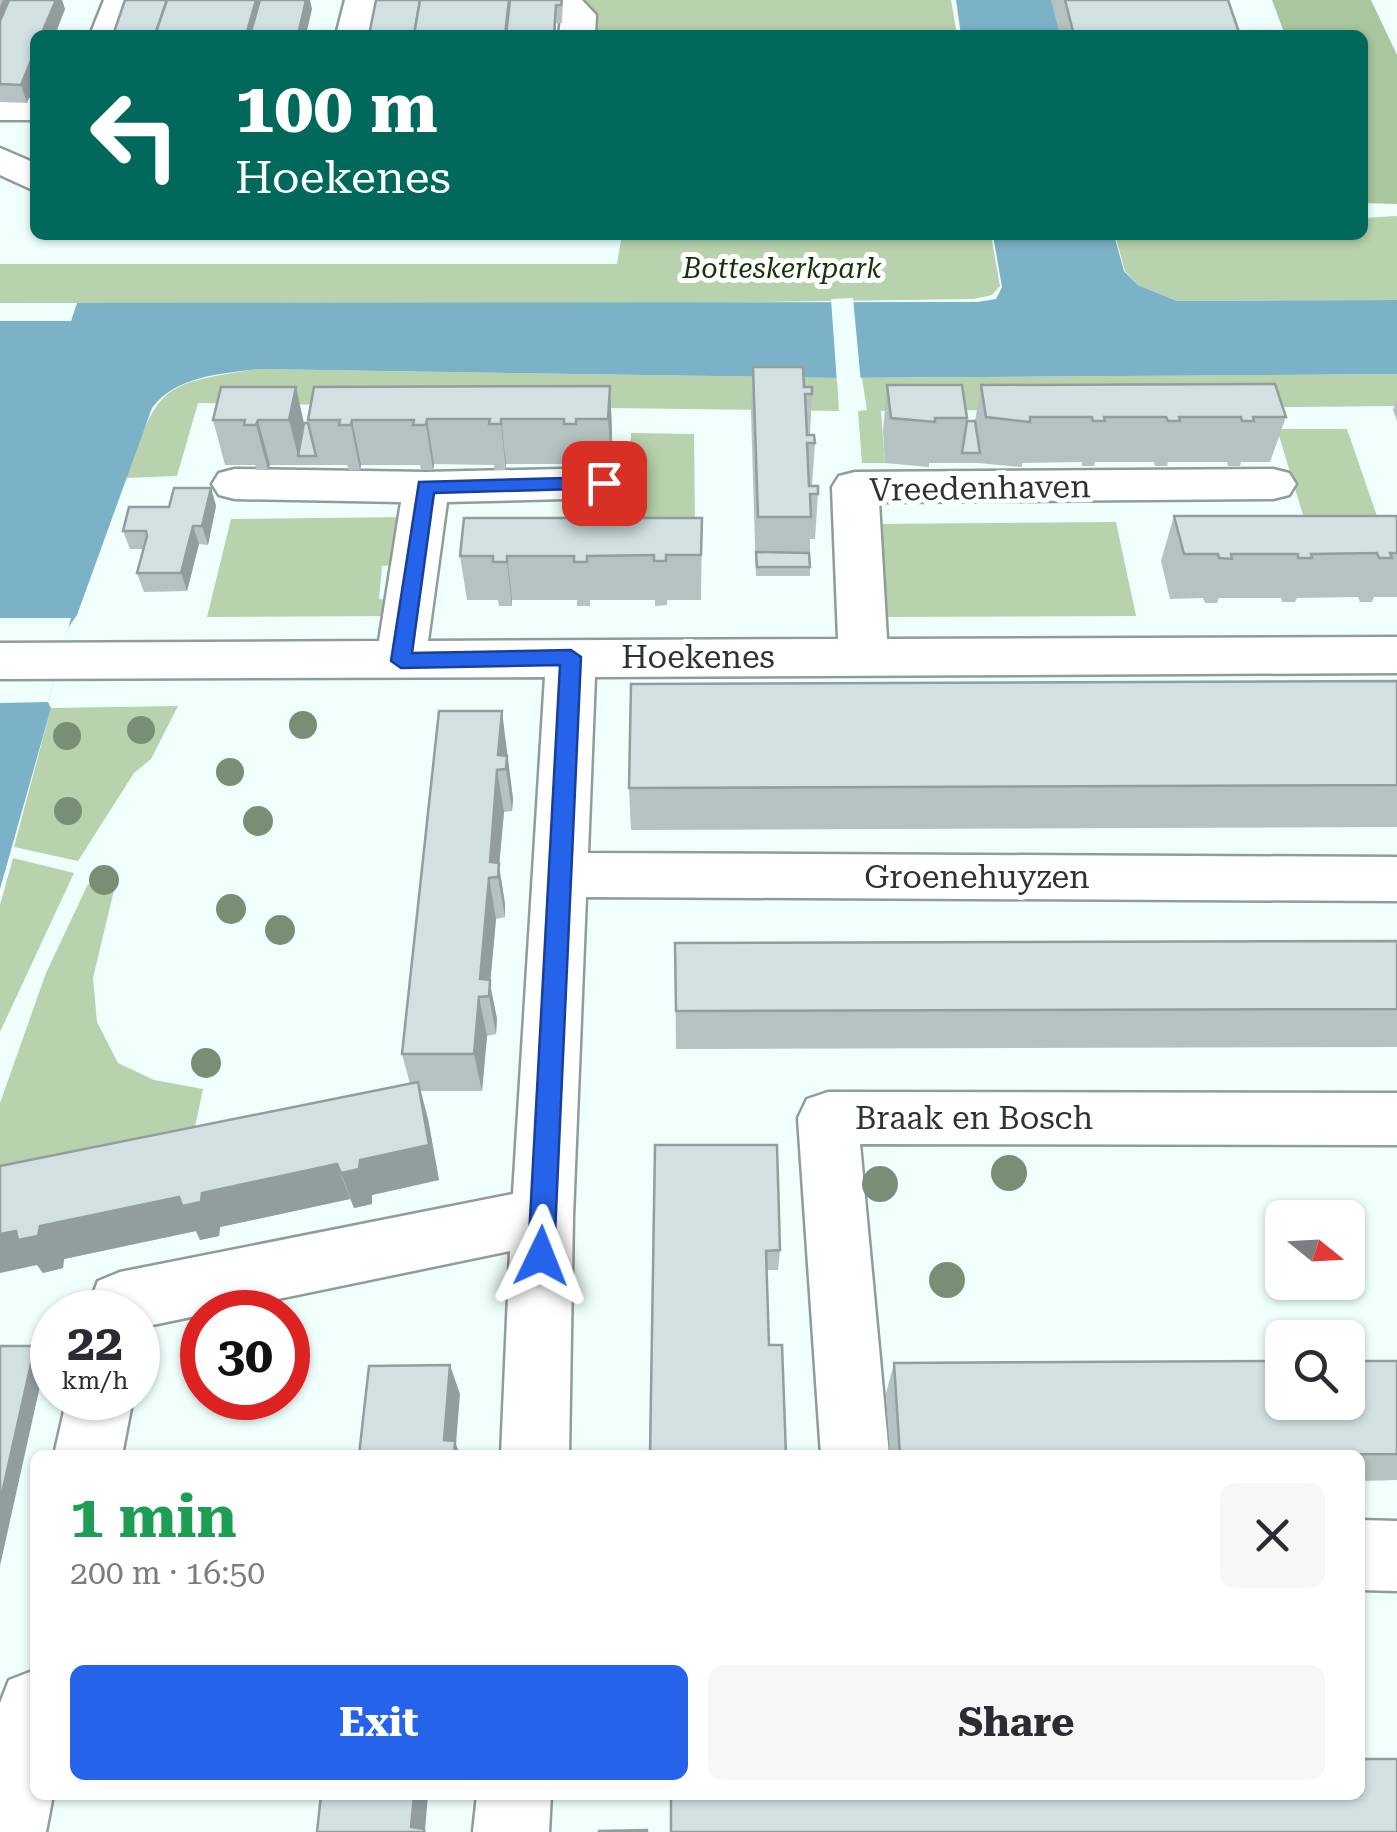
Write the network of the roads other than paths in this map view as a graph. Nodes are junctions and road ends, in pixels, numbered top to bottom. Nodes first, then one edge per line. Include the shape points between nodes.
1 (122, 0) edge
2 (362, 0) edge
3 (560, 0) edge
4 (110, 30) edge
5 (355, 30) edge
6 (577, 30) edge
7 (30, 108) edge
8 (0, 109) edge
9 (0, 159) edge
10 (30, 175) edge
11 (604, 483) dead end
12 (235, 484) dead end
13 (1272, 484) dead end
14 (426, 487) junction
15 (1397, 655) edge
16 (571, 657) junction
17 (862, 658) junction
18 (0, 661) edge
19 (401, 661) junction
20 (558, 875) junction
21 (1397, 879) edge
22 (1397, 1119) edge
23 (542, 1216) junction
24 (160, 1294) edge
25 (95, 1420) edge
26 (89, 1450) edge
27 (535, 1450) edge
28 (855, 1450) edge
29 (1365, 1556) edge
30 (1397, 1556) edge
31 (30, 1729) edge
32 (514, 1800) edge
33 (8, 1832) edge
34 (511, 1832) edge

1 - 4 street
2 - 5 street
3 - 6 street via 579,15
7 - 8 street
9 - 10 street
11 - 14 street
12 - 14 street
13 - 17 street, Vreedenhaven via 855,488
14 - 19 street
15 - 17 street, Hoekenes
16 - 17 street, Hoekenes
16 - 19 street, Hoekenes
16 - 20 street
18 - 19 street, Hoekenes
20 - 21 street, Groenehuyzen
20 - 23 street
22 - 28 street, Braak en Bosch via 828,1118
23 - 24 street
23 - 27 street
25 - 26 street
29 - 30 street
31 - 33 street
32 - 34 street

